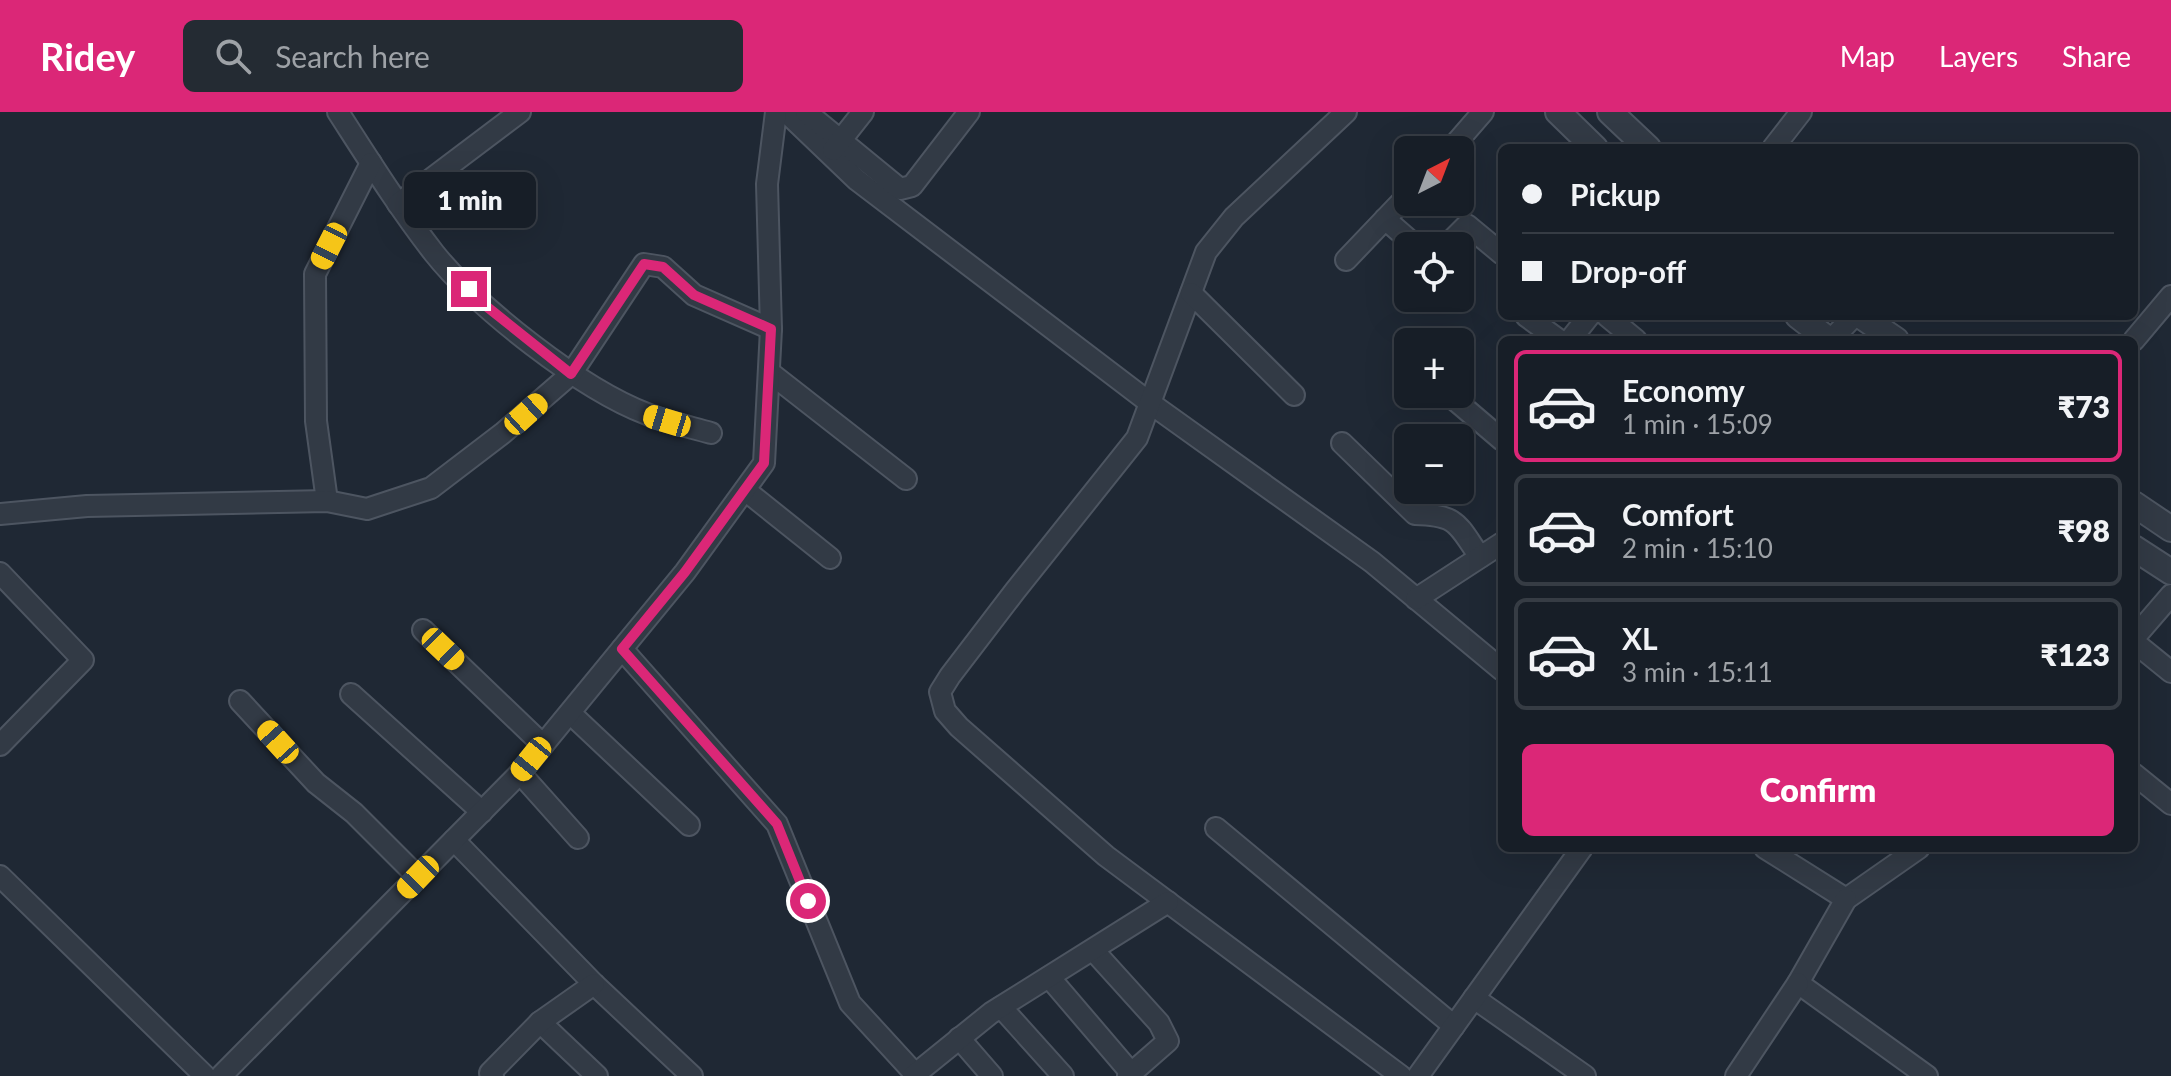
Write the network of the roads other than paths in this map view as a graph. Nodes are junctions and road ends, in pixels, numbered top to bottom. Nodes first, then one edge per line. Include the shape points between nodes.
1 (338, 112) edge
2 (520, 112) edge
3 (776, 112) edge
4 (786, 112) edge
5 (806, 112) edge
6 (863, 112) edge
7 (969, 112) edge
8 (1346, 112) edge
9 (1483, 112) edge
10 (1558, 112) edge
11 (1610, 112) edge
12 (1801, 112) edge
13 (1462, 136) edge
14 (1591, 144) edge
15 (1644, 144) edge
16 (1776, 144) edge
17 (835, 147) junction
18 (371, 163) junction
19 (398, 204) junction
20 (1394, 210) edge
21 (1385, 219) junction
22 (1400, 232) edge
23 (1460, 232) edge
24 (1498, 251) edge
25 (1346, 260) dead end
26 (1191, 293) junction
27 (2171, 296) edge
28 (1532, 320) edge
29 (1586, 320) edge
30 (1612, 320) edge
31 (1803, 320) edge
32 (1850, 320) edge
33 (1867, 320) edge
34 (771, 329) junction
35 (1554, 336) edge
36 (1573, 336) edge
37 (1631, 336) edge
38 (1825, 336) edge
39 (1834, 336) edge
40 (1890, 336) edge
41 (2137, 336) edge
42 (769, 372) junction
43 (571, 374) junction
44 (1294, 395) dead end
45 (1150, 403) junction
46 (1464, 408) edge
47 (711, 433) dead end
48 (1498, 437) edge
49 (1342, 443) dead end
50 (906, 479) dead end
51 (745, 490) junction
52 (327, 501) junction
53 (2138, 507) edge
54 (0, 514) edge
55 (2171, 529) edge
56 (1498, 546) edge
57 (2138, 551) edge
58 (1480, 557) junction
59 (830, 558) dead end
60 (2171, 572) edge
61 (0, 573) edge
62 (2171, 595) edge
63 (1416, 599) junction
64 (423, 630) dead end
65 (2138, 635) edge
66 (2138, 643) edge
67 (622, 649) junction
68 (1498, 667) edge
69 (2171, 672) edge
70 (351, 694) dead end
71 (240, 701) dead end
72 (570, 713) junction
73 (0, 745) edge
74 (543, 745) junction
75 (520, 773) junction
76 (2138, 777) edge
77 (2171, 804) edge
78 (482, 812) junction
79 (689, 825) dead end
80 (1216, 828) dead end
81 (578, 838) dead end
82 (454, 840) junction
83 (1579, 852) edge
84 (1771, 852) edge
85 (1912, 852) edge
86 (0, 876) edge
87 (418, 877) junction
88 (1846, 899) junction
89 (1168, 902) junction
90 (1093, 950) junction
91 (1049, 977) junction
92 (1798, 983) junction
93 (594, 984) junction
94 (1474, 998) junction
95 (1001, 1007) junction
96 (540, 1022) junction
97 (1454, 1026) junction
98 (959, 1038) junction
99 (491, 1075) edge
100 (915, 1075) edge
101 (1130, 1075) edge
102 (205, 1076) edge
103 (221, 1076) edge
104 (597, 1076) edge
105 (692, 1076) edge
106 (992, 1076) edge
107 (1063, 1076) edge
108 (1401, 1076) edge
109 (1418, 1076) edge
110 (1585, 1076) edge
111 (1736, 1076) edge
112 (1927, 1076) edge

1 - 18 street
2 - 19 street
3 - 34 street via 767,184
4 - 17 street
5 - 17 street
6 - 17 street
7 - 17 street via 907,188 900,189
8 - 26 street via 1234,217 1206,252
9 - 13 street
10 - 14 street
11 - 15 street
12 - 16 street
17 - 45 street via 857,180
18 - 19 street
18 - 52 street via 315,274 316,421
19 - 43 street via 436,256 486,306
20 - 21 street
21 - 22 street
21 - 25 street
23 - 24 street via 1467,225
26 - 44 street
26 - 45 street
27 - 41 street
28 - 35 street
29 - 36 street
30 - 37 street
31 - 38 street
32 - 39 street
33 - 40 street
34 - 42 street
34 - 43 street via 694,295 663,267 644,264
42 - 50 street
42 - 51 street via 764,463
43 - 47 street via 645,414
43 - 52 street via 431,488 367,509
45 - 63 street
45 - 89 street via 1137,438 940,692 945,711 959,727 1106,856
46 - 48 street
49 - 58 street via 1415,514 1456,522
51 - 59 street
51 - 67 street
52 - 54 street via 87,506
53 - 55 street
56 - 58 street
57 - 60 street
58 - 63 street
61 - 73 street via 83,660
62 - 65 street
63 - 68 street
64 - 74 street
66 - 69 street
67 - 72 street
67 - 100 street via 777,824 850,1003
70 - 78 street
71 - 87 street via 316,783
72 - 74 street
72 - 79 street
74 - 75 street
75 - 78 street
75 - 81 street
76 - 77 street
78 - 82 street
80 - 97 street
82 - 87 street
82 - 93 street
83 - 94 street
84 - 88 street
85 - 88 street
86 - 102 street
87 - 103 street
88 - 92 street
89 - 90 street
89 - 108 street
90 - 91 street
90 - 101 street via 1166,1033 1168,1041
91 - 95 street
91 - 101 street
92 - 111 street
92 - 112 street
93 - 96 street
93 - 105 street
94 - 97 street
94 - 110 street
95 - 98 street
95 - 107 street
96 - 99 street
96 - 104 street
97 - 109 street
98 - 100 street
98 - 106 street

